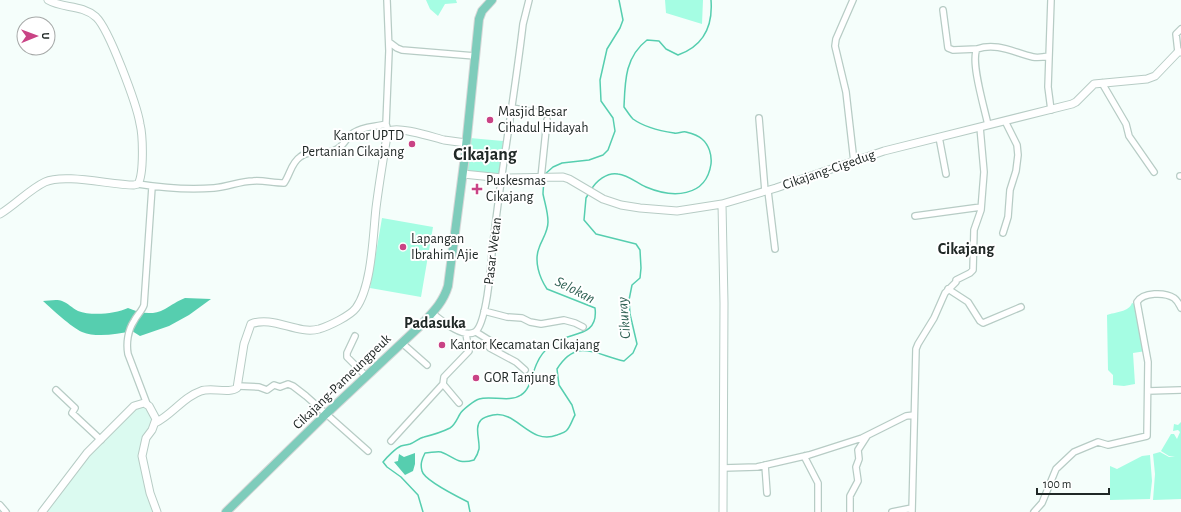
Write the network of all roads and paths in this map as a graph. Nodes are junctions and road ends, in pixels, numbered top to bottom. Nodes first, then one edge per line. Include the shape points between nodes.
1 (48, 0) edge
2 (387, 0) edge
3 (492, 0) edge
4 (528, 0) edge
5 (853, 0) edge
6 (1051, 0) edge
7 (943, 10) dead end
8 (1181, 29) edge
9 (389, 42) junction
10 (977, 49) junction
11 (1180, 52) edge
12 (475, 56) junction
13 (1049, 56) junction
14 (1102, 84) junction
15 (512, 108) junction
16 (1051, 110) junction
17 (542, 113) dead end
18 (759, 118) dead end
19 (547, 120) dead end
20 (1006, 121) junction
21 (988, 125) junction
22 (980, 127) junction
23 (387, 128) junction
24 (939, 137) junction
25 (466, 143) junction
26 (854, 162) junction
27 (1154, 172) dead end
28 (462, 174) junction
29 (946, 174) dead end
30 (502, 178) junction
31 (543, 178) junction
32 (138, 184) junction
33 (152, 187) junction
34 (767, 191) junction
35 (722, 204) junction
36 (981, 207) junction
37 (0, 214) edge
38 (915, 216) dead end
39 (1003, 233) dead end
40 (775, 249) dead end
41 (948, 289) junction
42 (1021, 307) dead end
43 (1181, 308) edge
44 (484, 311) junction
45 (432, 313) junction
46 (583, 327) dead end
47 (476, 332) junction
48 (466, 334) junction
49 (355, 336) dead end
50 (402, 343) junction
51 (427, 365) dead end
52 (525, 370) dead end
53 (366, 376) junction
54 (443, 384) junction
55 (238, 386) junction
56 (56, 390) dead end
57 (1148, 390) junction
58 (1181, 390) edge
59 (458, 403) dead end
60 (148, 404) junction
61 (326, 414) junction
62 (914, 415) junction
63 (155, 423) junction
64 (867, 436) junction
65 (101, 440) junction
66 (391, 441) dead end
67 (368, 451) dead end
68 (804, 456) junction
69 (765, 465) junction
70 (722, 468) junction
71 (767, 493) dead end
72 (0, 505) edge
73 (912, 510) edge
74 (45, 511) edge
75 (6, 512) edge
76 (157, 512) edge
77 (226, 512) edge
78 (723, 512) edge
79 (818, 512) edge
80 (850, 512) edge
81 (892, 512) edge
82 (1034, 512) edge

1 - 32 street via 85,10 99,20 104,28 140,122 142,166
2 - 9 street
3 - 12 main road, Cikajang-Pameungpeuk via 480,15
4 - 15 street, Pasar Wetan
5 - 26 street via 835,46 846,92
6 - 13 street
7 - 10 street via 948,48
8 - 11 street via 1176,34
9 - 12 street via 402,50
9 - 23 street
10 - 13 street via 1008,48 1033,57
10 - 21 street via 976,74
11 - 14 street, Cikajang-Cigedug via 1155,76
12 - 25 main road, Cikajang-Pameungpeuk
13 - 16 street via 1048,86
14 - 16 street, Cikajang-Cigedug via 1094,84 1076,102
14 - 27 street via 1126,124 1129,136
15 - 17 street
15 - 30 street, Pasar Wetan
16 - 20 street, Cikajang-Cigedug
18 - 34 street
19 - 31 street
20 - 21 street, Cikajang-Cigedug
20 - 39 street via 1017,145 1018,156
21 - 22 street, Cikajang-Cigedug
22 - 24 street, Cikajang-Cigedug
22 - 36 street via 984,172
23 - 25 street
23 - 33 street via 362,128 352,134 340,148 331,152 310,152 299,157 284,183 255,180 215,188
23 - 55 street via 368,278 357,307 352,313 321,329 304,330 271,323 251,324 244,344
24 - 26 street, Cikajang-Cigedug via 884,151
24 - 29 street
25 - 28 main road, Cikajang-Pameungpeuk
26 - 34 street, Cikajang-Cigedug
28 - 30 street, Cikajang-Cigedug
28 - 45 main road, Cikajang-Pameungpeuk via 448,286 442,302
30 - 31 street, Cikajang-Cigedug
30 - 44 street, Pasar Wetan
31 - 35 street, Cikajang-Cigedug via 563,177 603,199 640,208 677,211
32 - 33 street
32 - 37 street via 51,180
33 - 60 street via 144,305 128,334 127,348
34 - 35 street, Cikajang-Cigedug
34 - 40 street
35 - 70 street
36 - 38 street
36 - 41 street via 975,226 973,270 956,280
41 - 42 street via 968,302 983,323
41 - 62 street via 916,346
43 - 57 street via 1175,299 1168,296 1150,295 1138,300 1148,359
44 - 46 street via 541,324 564,320
44 - 47 street, Pasar Wetan
45 - 48 street
45 - 50 main road, Cikajang-Pameungpeuk
47 - 48 street
47 - 52 street via 492,342 490,348
48 - 54 street via 469,351 444,377
49 - 53 street via 347,358
50 - 51 street
50 - 53 main road, Cikajang-Pameungpeuk
53 - 61 main road, Cikajang-Pameungpeuk
54 - 59 street
54 - 66 street
55 - 61 street via 267,390 274,385 280,387 288,384
55 - 63 street via 232,391 215,389 195,393 164,419
56 - 65 street via 75,408 72,413
57 - 58 street
57 - 82 street via 1147,436 1108,444 1098,442 1074,452 1056,469 1042,503
60 - 63 street via 154,413
60 - 65 street via 134,406
61 - 67 street
61 - 77 main road, Cikajang-Pameungpeuk
62 - 64 street via 906,416
62 - 73 street
63 - 76 street via 146,438 142,456
64 - 68 street
64 - 80 street via 858,450 858,482 850,494
65 - 74 street via 87,453
68 - 69 street
68 - 79 street via 818,483
69 - 70 street
69 - 71 street
70 - 78 street
72 - 75 street
73 - 81 street

